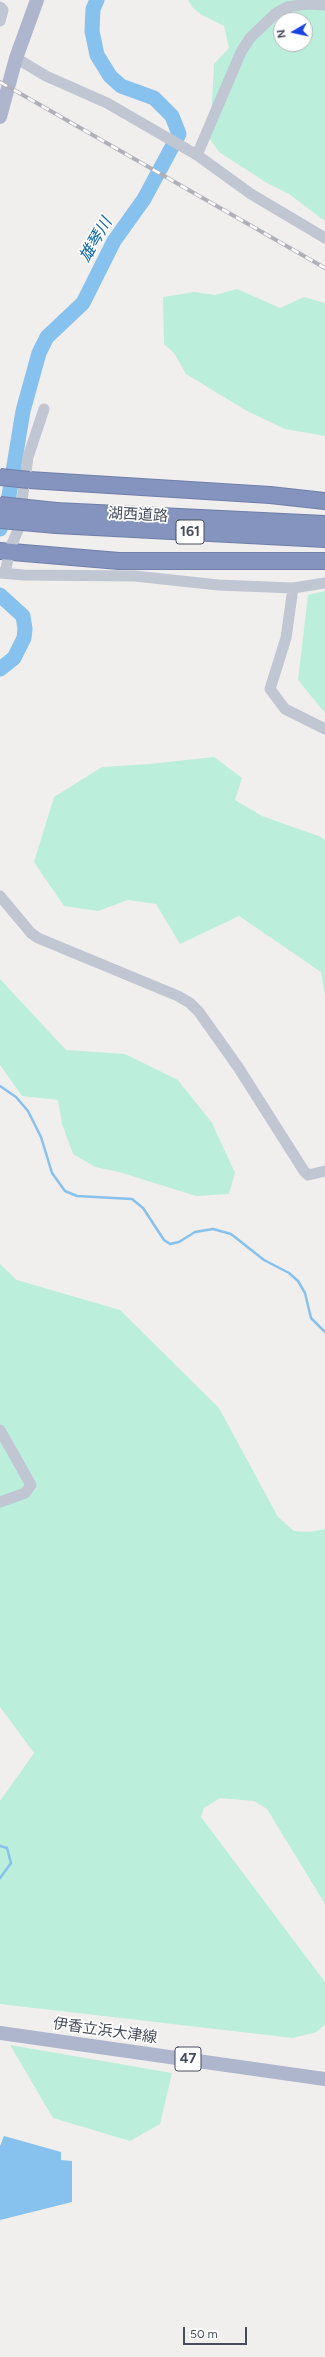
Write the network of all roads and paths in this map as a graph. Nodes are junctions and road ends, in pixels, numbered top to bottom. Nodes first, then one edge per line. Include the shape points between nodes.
1 (36, 0) edge
2 (325, 5) edge
3 (0, 7) edge
4 (0, 21) edge
5 (16, 58) junction
6 (0, 117) edge
7 (197, 155) junction
8 (325, 238) edge
9 (44, 409) dead end
10 (0, 477) edge
11 (325, 501) edge
12 (0, 505) edge
13 (56, 518) junction
14 (0, 520) edge
15 (325, 524) edge
16 (325, 539) edge
17 (7, 551) edge
18 (325, 561) edge
19 (2, 573) edge
20 (325, 583) edge
21 (294, 588) junction
22 (325, 729) edge
23 (0, 896) edge
24 (325, 1171) edge
25 (0, 1430) edge
26 (0, 1502) edge
27 (0, 2033) edge
28 (325, 2078) edge

1 - 5 main road
2 - 7 street via 306,4 287,8 276,13 250,38 241,52
3 - 4 street via 3,10
5 - 6 main road
5 - 7 street via 46,76 107,103
7 - 8 street via 251,194
9 - 17 street via 28,457 18,530
10 - 11 highway, bridge
12 - 13 highway, 湖西道路 / 161, bridge
13 - 14 highway, 湖西道路 / 161, bridge
13 - 15 highway, 湖西道路 / 161
13 - 16 highway, 湖西道路 / 161
17 - 18 highway via 119,561
17 - 19 street
19 - 21 street via 136,576 218,585
20 - 21 street
21 - 22 street via 286,638 270,689 285,709
23 - 24 street via 38,938 190,1003 238,1067 304,1171 308,1175
25 - 26 street via 31,1484 25,1493
27 - 28 main road, 伊香立浜大津線 / 47

